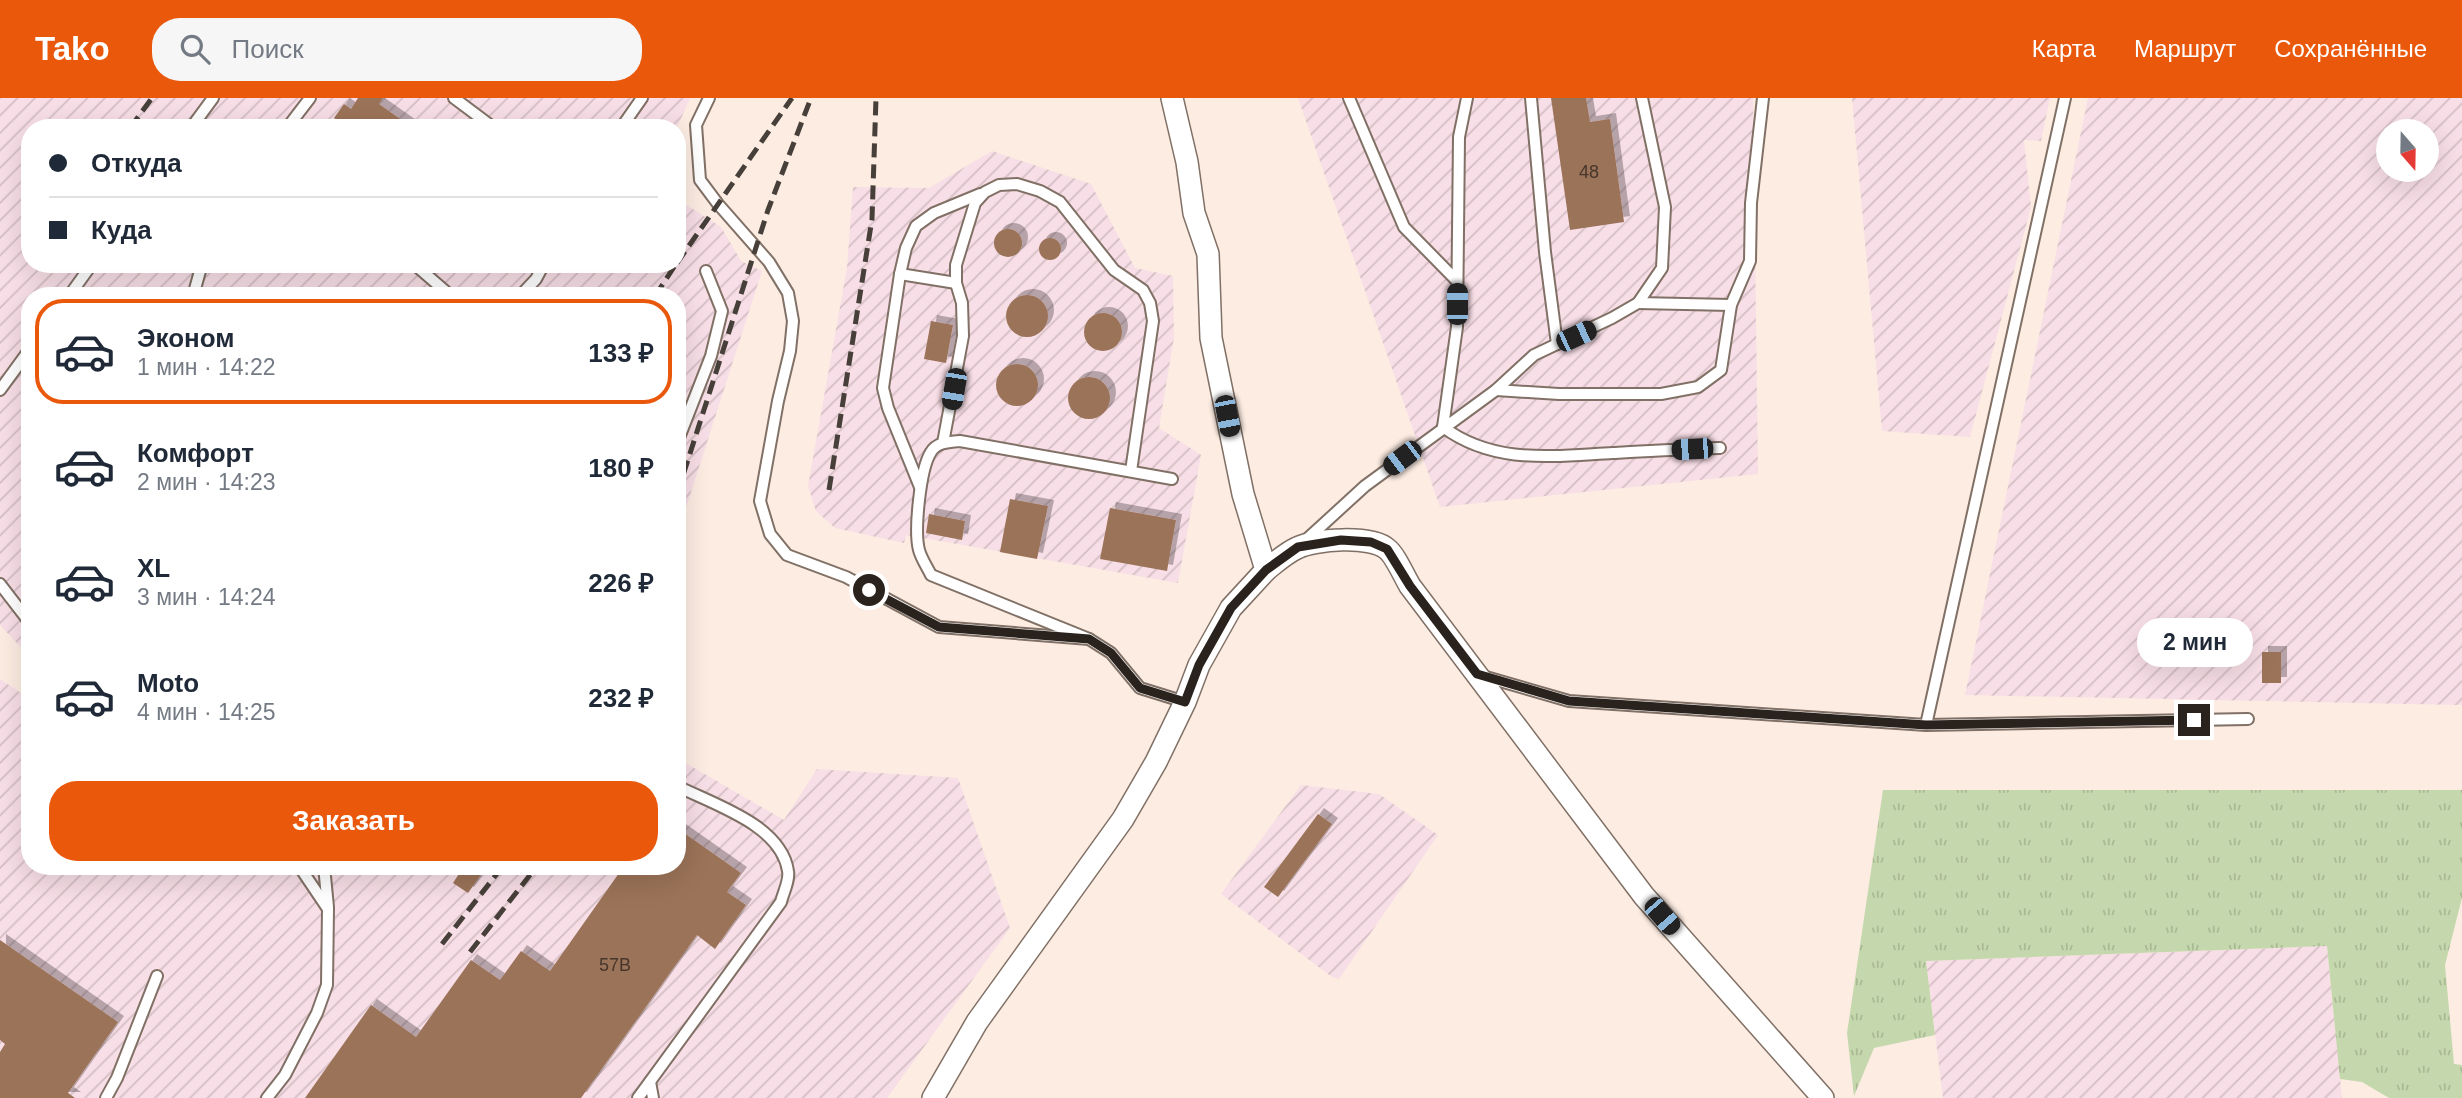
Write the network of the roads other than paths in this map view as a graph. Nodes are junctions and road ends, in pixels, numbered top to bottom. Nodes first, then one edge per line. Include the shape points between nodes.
1 (213, 98) edge
2 (310, 98) edge
3 (454, 98) edge
4 (642, 98) edge
5 (709, 98) edge
6 (1172, 98) edge
7 (1349, 98) edge
8 (1467, 98) edge
9 (1531, 98) edge
10 (1642, 98) edge
11 (1763, 98) edge
12 (2065, 98) edge
13 (198, 119) edge
14 (294, 119) edge
15 (482, 119) edge
16 (627, 119) edge
17 (985, 192) junction
18 (706, 271) dead end
19 (424, 273) edge
20 (539, 273) edge
21 (900, 274) junction
22 (1457, 281) junction
23 (957, 283) junction
24 (441, 287) edge
25 (528, 287) edge
26 (1638, 303) junction
27 (1731, 305) junction
28 (1557, 344) junction
29 (21, 361) edge
30 (0, 390) edge
31 (1496, 390) junction
32 (686, 420) edge
33 (1443, 427) junction
34 (943, 443) junction
35 (1720, 447) dead end
36 (1131, 471) junction
37 (1172, 479) dead end
38 (922, 490) junction
39 (1298, 547) junction
40 (1266, 570) junction
41 (0, 584) edge
42 (21, 611) edge
43 (1089, 639) junction
44 (1477, 674) junction
45 (1185, 702) junction
46 (2248, 719) dead end
47 (1926, 725) junction
48 (686, 791) edge
49 (305, 875) edge
50 (326, 875) edge
51 (329, 875) edge
52 (327, 879) junction
53 (328, 909) junction
54 (157, 976) dead end
55 (650, 1082) junction
56 (106, 1098) edge
57 (267, 1098) edge
58 (638, 1098) edge
59 (653, 1098) edge
60 (933, 1098) edge
61 (1823, 1098) edge

1 - 13 lane
2 - 14 lane
3 - 15 lane
4 - 16 lane
5 - 43 lane via 696,125 699,180 769,262 788,293 793,321 760,501 771,534 787,555 846,577 939,627
6 - 40 street via 1194,213 1208,254 1211,338 1242,494
7 - 22 lane via 1404,227
8 - 22 lane via 1459,137
9 - 28 lane
10 - 26 lane via 1665,207 1662,268
11 - 27 lane via 1751,203 1750,261
12 - 47 lane
17 - 21 lane via 933,213 916,226
17 - 23 lane via 975,203 956,265
17 - 36 lane via 1017,184 1059,202 1114,270 1143,290 1150,303 1153,321
18 - 32 lane via 722,311 711,356
19 - 24 lane
20 - 25 lane
21 - 23 lane
21 - 38 lane via 883,388
22 - 33 lane via 1457,327
23 - 34 lane via 963,336
26 - 27 lane
26 - 28 lane
27 - 31 lane via 1721,370 1698,387 1661,394
28 - 31 lane via 1534,355
29 - 30 lane
31 - 33 lane
33 - 35 lane via 1462,441 1518,456
33 - 39 lane via 1365,486
34 - 36 lane via 960,441
34 - 38 lane via 931,451
36 - 37 lane
38 - 43 lane via 917,536 919,552 931,575
39 - 40 street
39 - 44 street via 1341,540 1371,542 1387,549
40 - 45 street via 1231,608 1199,665
41 - 42 lane
43 - 45 lane via 1111,653 1140,688
44 - 47 lane via 1569,701
44 - 61 street via 1644,896
45 - 60 street via 1123,819 977,1023
46 - 47 lane
48 - 55 lane via 774,839 789,874 781,902
49 - 53 lane
50 - 52 lane
51 - 52 lane
52 - 53 lane
53 - 57 lane via 327,985 285,1075
54 - 56 lane
55 - 58 lane
55 - 59 lane

